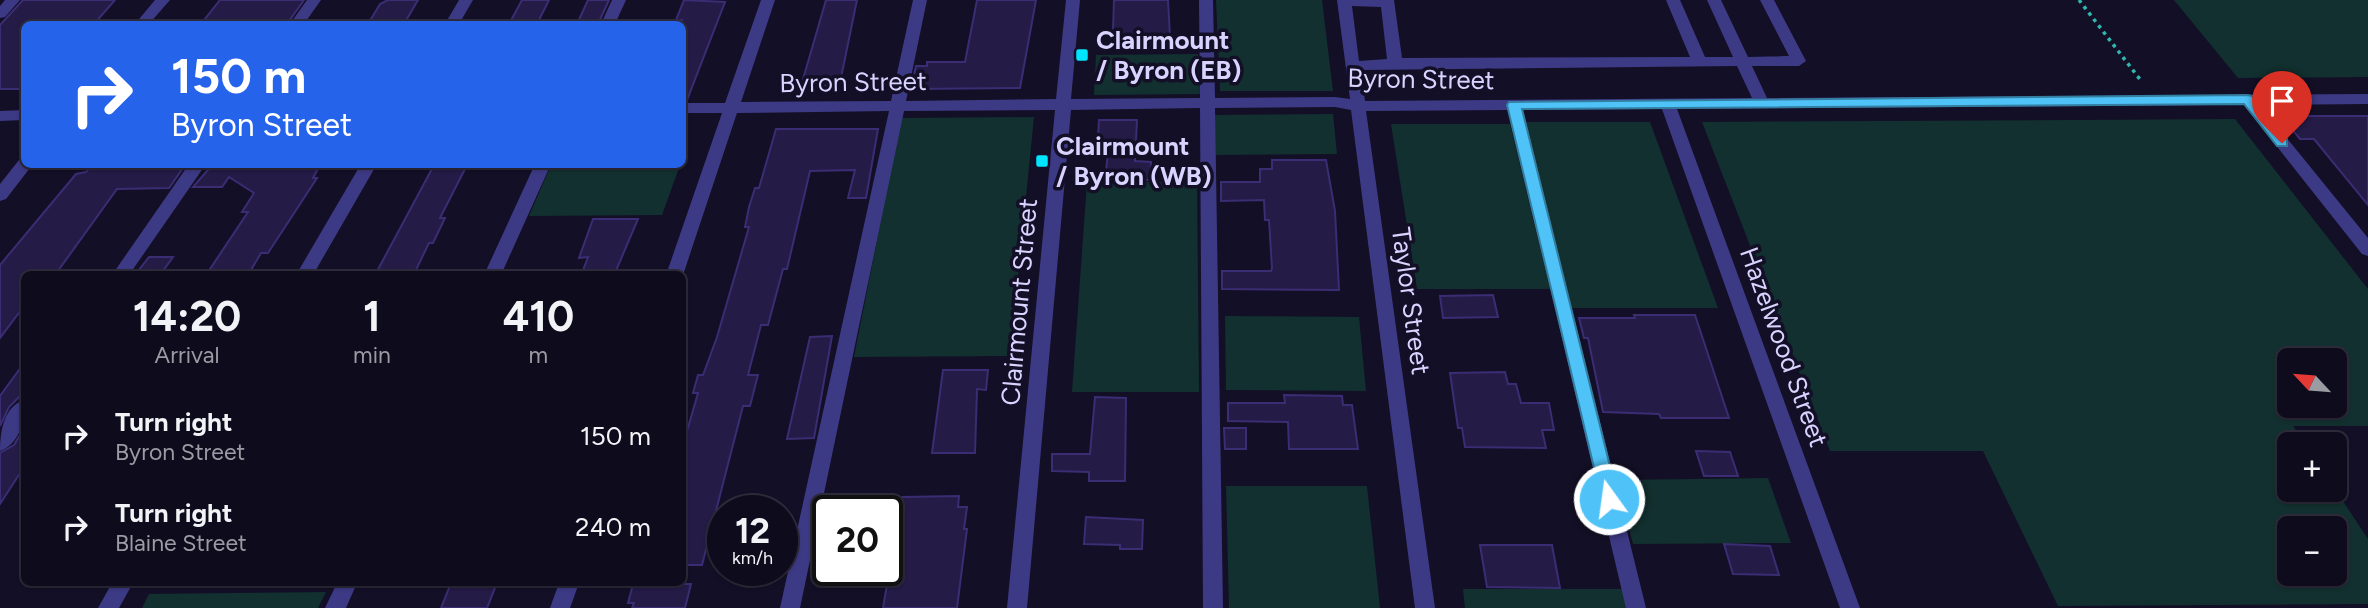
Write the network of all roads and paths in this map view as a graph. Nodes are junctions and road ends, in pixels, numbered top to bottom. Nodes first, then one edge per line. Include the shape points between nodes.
1 (13, 0) edge
2 (163, 0) edge
3 (314, 0) edge
4 (466, 0) edge
5 (619, 0) edge
6 (768, 0) edge
7 (920, 0) edge
8 (1073, 0) edge
9 (1206, 0) edge
10 (1673, 0) edge
11 (1714, 0) edge
12 (1767, 0) edge
13 (2079, 0) edge
14 (1344, 1) edge
15 (1387, 2) edge
16 (0, 14) edge
17 (145, 21) edge
18 (299, 21) edge
19 (454, 21) edge
20 (609, 21) edge
21 (1700, 62) junction
22 (1742, 62) junction
23 (1395, 63) junction
24 (1354, 66) junction
25 (2142, 82) dead end
26 (2367, 99) edge
27 (2248, 100) junction
28 (1762, 103) junction
29 (1064, 104) junction
30 (1209, 104) junction
31 (1668, 104) junction
32 (895, 105) junction
33 (1514, 105) junction
34 (1359, 106) junction
35 (686, 108) edge
36 (731, 108) junction
37 (0, 116) edge
38 (21, 116) edge
39 (22, 168) edge
40 (195, 168) edge
41 (367, 168) edge
42 (541, 168) edge
43 (0, 195) edge
44 (2368, 250) edge
45 (123, 271) edge
46 (306, 271) edge
47 (494, 271) edge
48 (675, 271) edge
49 (21, 412) edge
50 (0, 443) edge
51 (121, 586) edge
52 (346, 586) edge
53 (568, 586) edge
54 (108, 608) edge
55 (335, 608) edge
56 (561, 608) edge
57 (790, 608) edge
58 (1017, 608) edge
59 (1213, 608) edge
60 (1425, 608) edge
61 (1636, 608) edge
62 (1850, 608) edge

1 - 16 street
2 - 17 street
3 - 18 street
4 - 19 street
5 - 20 street
6 - 36 street
7 - 32 street
8 - 29 street, Clairmount Street
9 - 30 street
10 - 21 street
11 - 22 street
12 - 22 street via 1799,61
13 - 25 path
14 - 15 street
14 - 24 street, Taylor Street
15 - 23 street
21 - 22 street
21 - 23 street
22 - 28 street
23 - 24 street
24 - 34 street, Taylor Street
26 - 27 street, Byron Street
27 - 28 street, Byron Street
27 - 44 street
28 - 31 street, Byron Street
29 - 30 street, Byron Street
29 - 32 street, Byron Street
29 - 58 street, Clairmount Street
30 - 34 street, Byron Street via 1335,102
30 - 59 street
31 - 33 street, Byron Street
31 - 62 street, Hazelwood Street
32 - 36 street, Byron Street
32 - 57 street
33 - 34 street, Byron Street
33 - 61 street
34 - 60 street, Taylor Street
35 - 36 street, Byron Street
36 - 48 street
37 - 38 street
39 - 43 street
40 - 45 street
41 - 46 street
42 - 47 street
49 - 50 street
51 - 54 street
52 - 55 street
53 - 56 street

